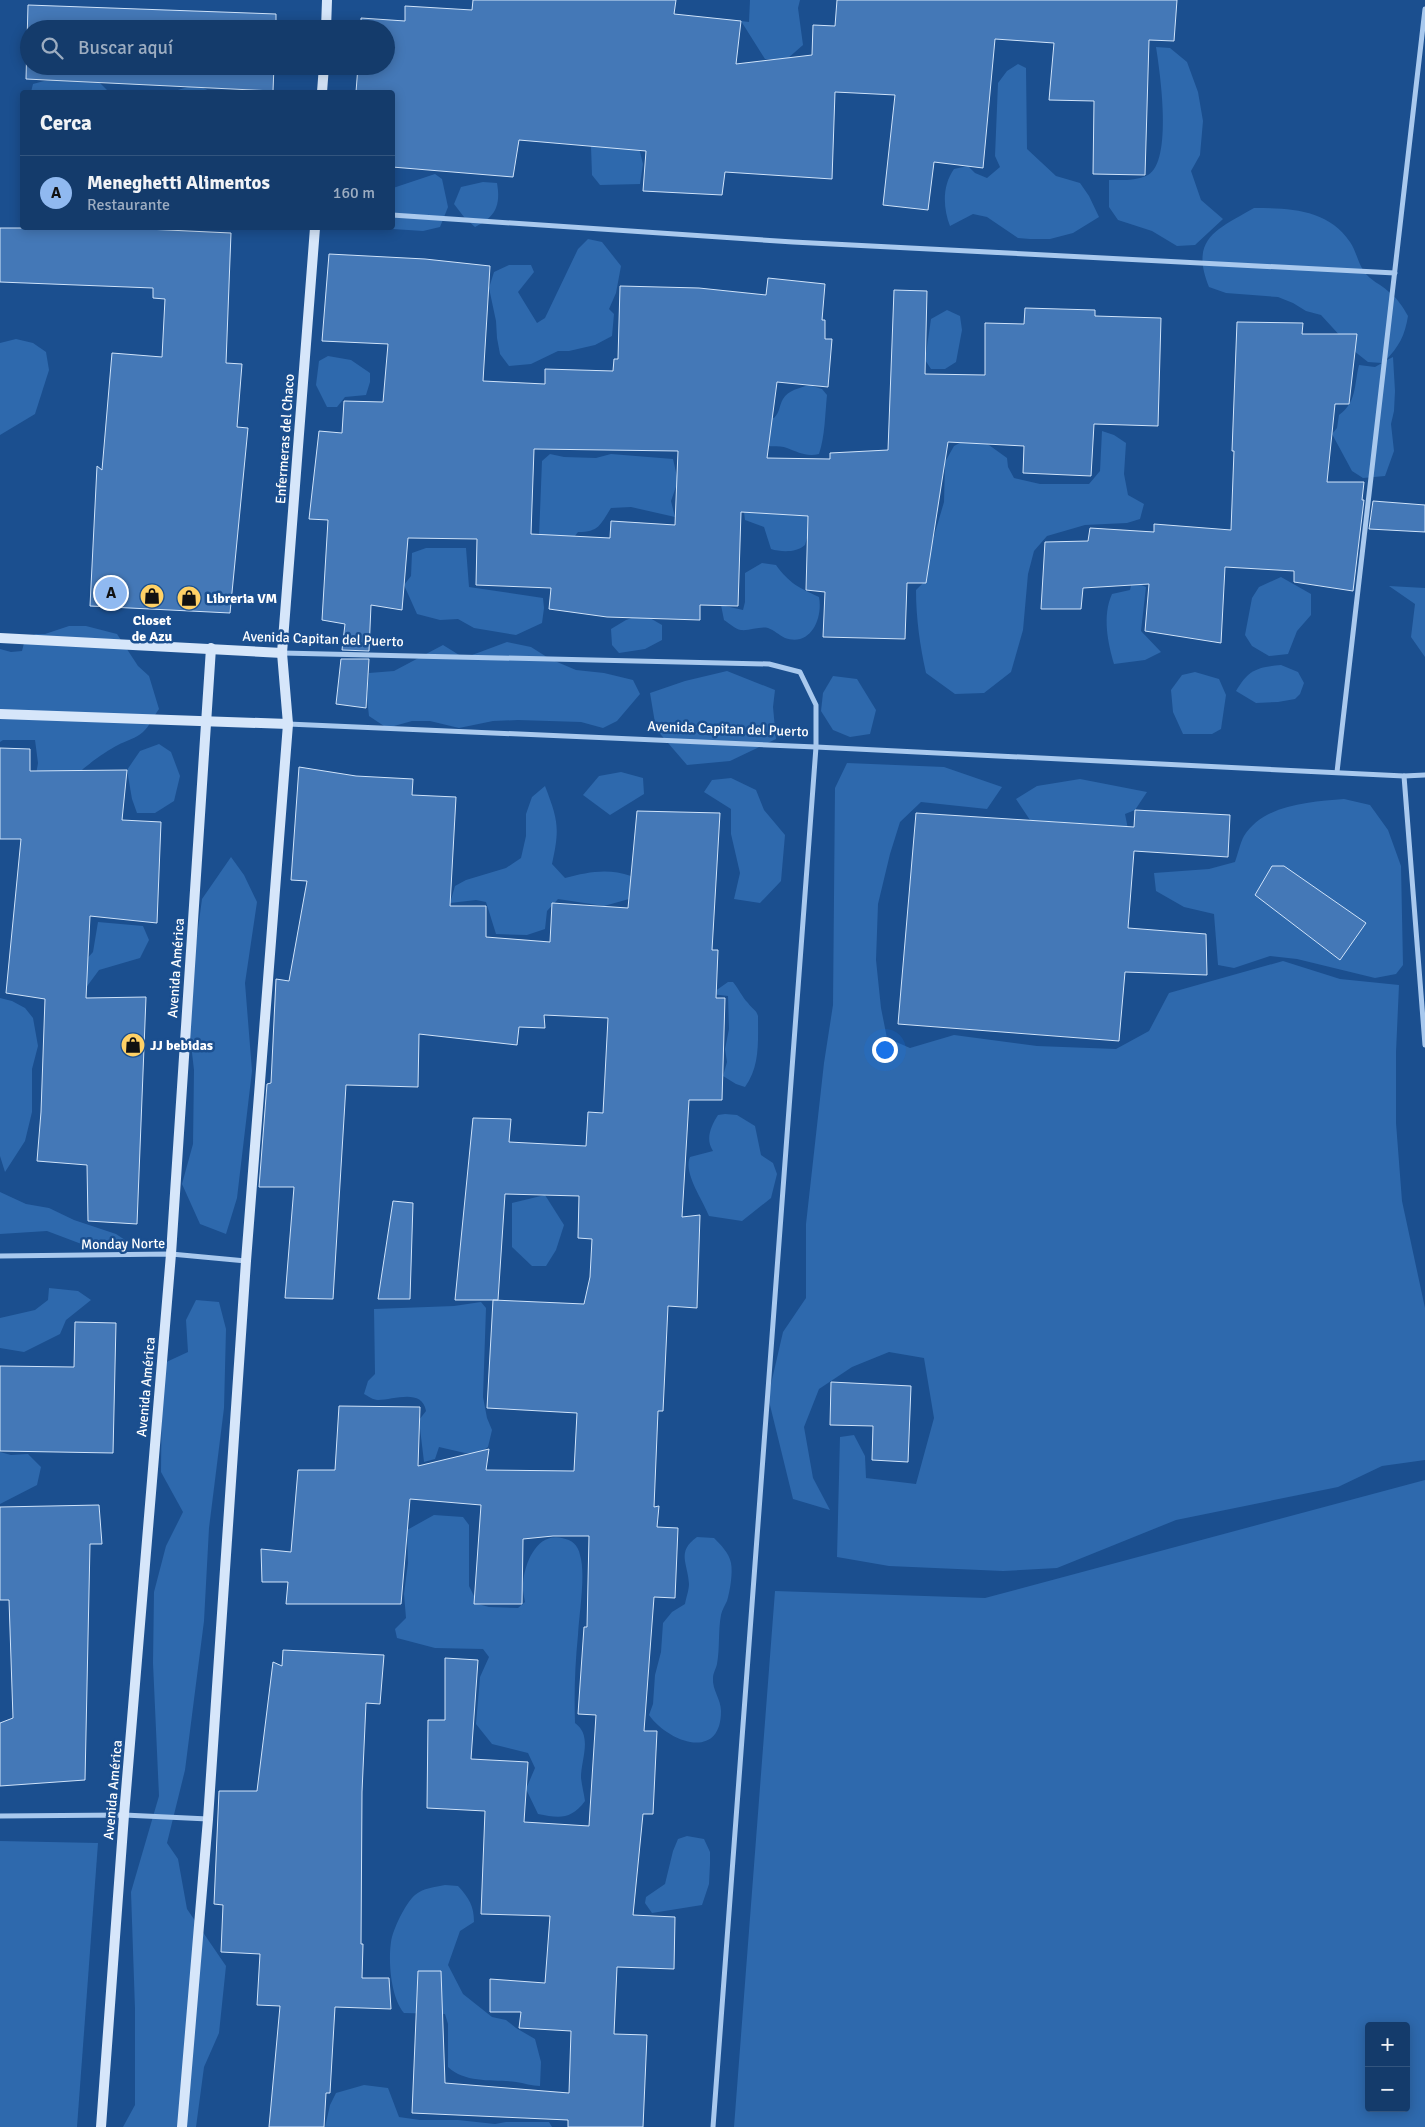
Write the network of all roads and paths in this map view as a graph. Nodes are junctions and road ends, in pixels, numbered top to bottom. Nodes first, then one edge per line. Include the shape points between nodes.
1 (327, 0) edge
2 (1425, 9) edge
3 (326, 20) edge
4 (323, 75) edge
5 (322, 90) edge
6 (395, 215) edge
7 (315, 230) edge
8 (1395, 273) junction
9 (0, 638) edge
10 (211, 648) junction
11 (282, 653) junction
12 (0, 714) edge
13 (206, 722) junction
14 (288, 724) junction
15 (816, 746) junction
16 (1337, 772) junction
17 (1425, 775) edge
18 (1404, 776) junction
19 (1425, 1045) edge
20 (171, 1254) junction
21 (0, 1256) edge
22 (246, 1261) junction
23 (124, 1815) junction
24 (0, 1816) edge
25 (208, 1819) junction
26 (101, 2127) edge
27 (182, 2127) edge
28 (713, 2127) edge

1 - 3 main road
2 - 8 street
4 - 5 main road
6 - 8 street via 793,242
7 - 11 main road, Enfermeras del Chaco
8 - 16 street
9 - 10 main road, Avenida Capitan del Puerto
10 - 11 main road, Avenida Capitan del Puerto
10 - 13 main road, Avenida América
11 - 14 main road
11 - 15 street, Avenida Capitan del Puerto via 769,664 800,672 816,705
12 - 13 main road, Avenida Capitan del Puerto
13 - 14 main road, Avenida Capitan del Puerto
13 - 20 main road, Avenida América
14 - 15 street, Avenida Capitan del Puerto
14 - 22 main road
15 - 16 street
15 - 28 street
16 - 18 street
17 - 18 street
18 - 19 street
20 - 21 street, Monday Norte
20 - 22 street, Monday Norte
20 - 23 main road, Avenida América
22 - 25 main road
23 - 24 street
23 - 25 street
23 - 26 main road, Avenida América
25 - 27 main road

